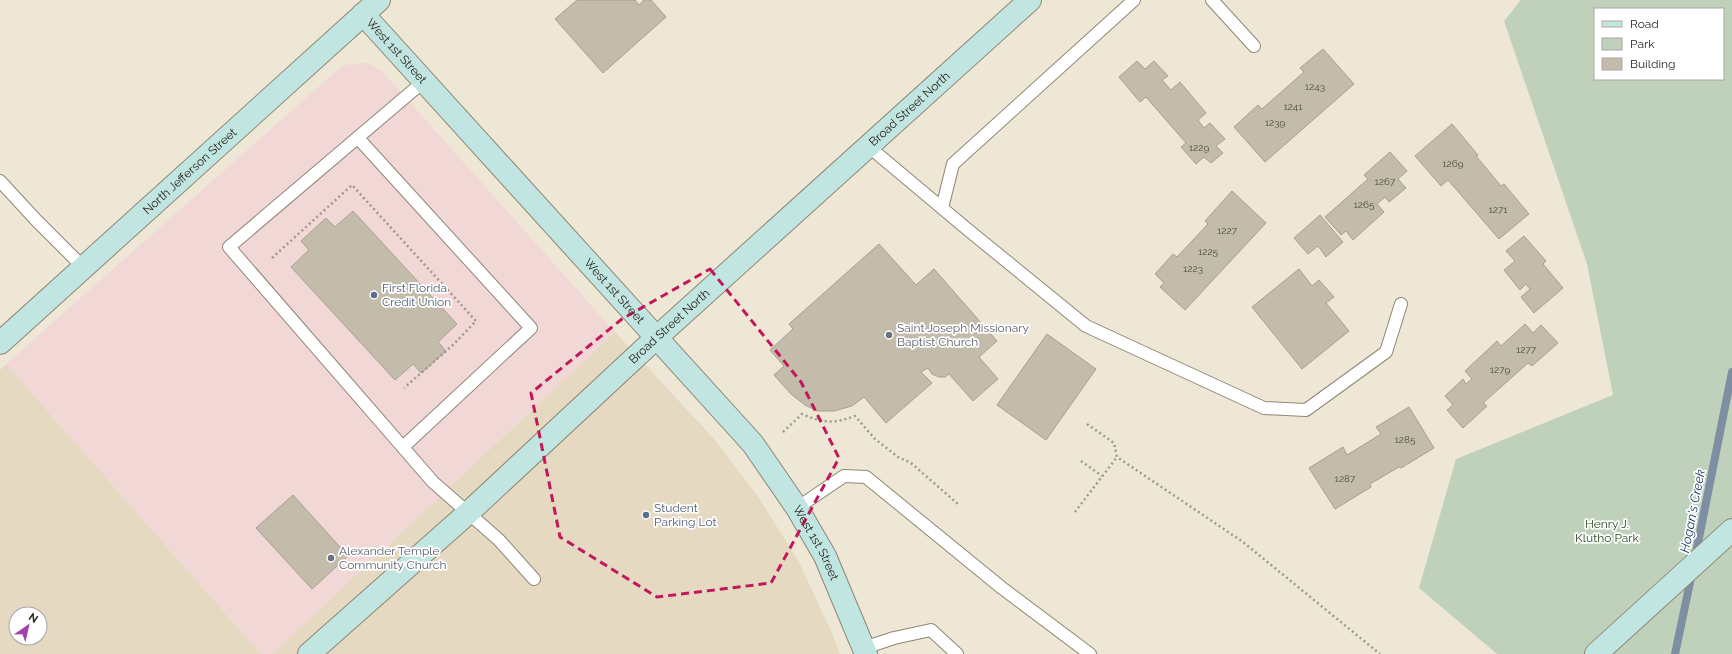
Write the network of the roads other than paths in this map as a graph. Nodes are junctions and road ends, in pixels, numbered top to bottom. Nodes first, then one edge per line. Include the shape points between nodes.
1 (379, 0) edge
2 (1030, 0) edge
3 (1134, 0) edge
4 (1212, 0) edge
5 (363, 14) junction
6 (1254, 46) dead end
7 (423, 82) junction
8 (358, 138) junction
9 (868, 146) junction
10 (0, 181) edge
11 (942, 208) junction
12 (83, 268) junction
13 (1401, 304) dead end
14 (656, 338) junction
15 (0, 343) edge
16 (403, 447) junction
17 (797, 508) junction
18 (468, 512) junction
19 (1732, 530) edge
20 (534, 579) dead end
21 (865, 651) edge
22 (309, 654) edge
23 (957, 654) edge
24 (1090, 654) edge
25 (1596, 654) edge

1 - 5 street, North Jefferson Street
2 - 9 street, Broad Street North
3 - 11 lane via 953,164
4 - 6 lane
5 - 7 street, West 1st Street
5 - 12 street, North Jefferson Street
7 - 8 lane
7 - 14 street, West 1st Street
8 - 16 lane via 531,328
8 - 16 lane via 229,247
9 - 11 lane
9 - 14 street, Broad Street North
10 - 12 lane
11 - 13 lane via 1086,326 1264,408 1306,410 1386,352
12 - 15 street, North Jefferson Street
14 - 17 street, West 1st Street via 753,444
14 - 18 street, Broad Street North
16 - 18 lane via 433,482
17 - 21 street, West 1st Street via 825,556
17 - 24 lane via 844,476 866,477 1002,588
18 - 20 lane via 499,540
18 - 22 street, Broad Street North
19 - 25 street
21 - 23 lane via 894,638 931,630

